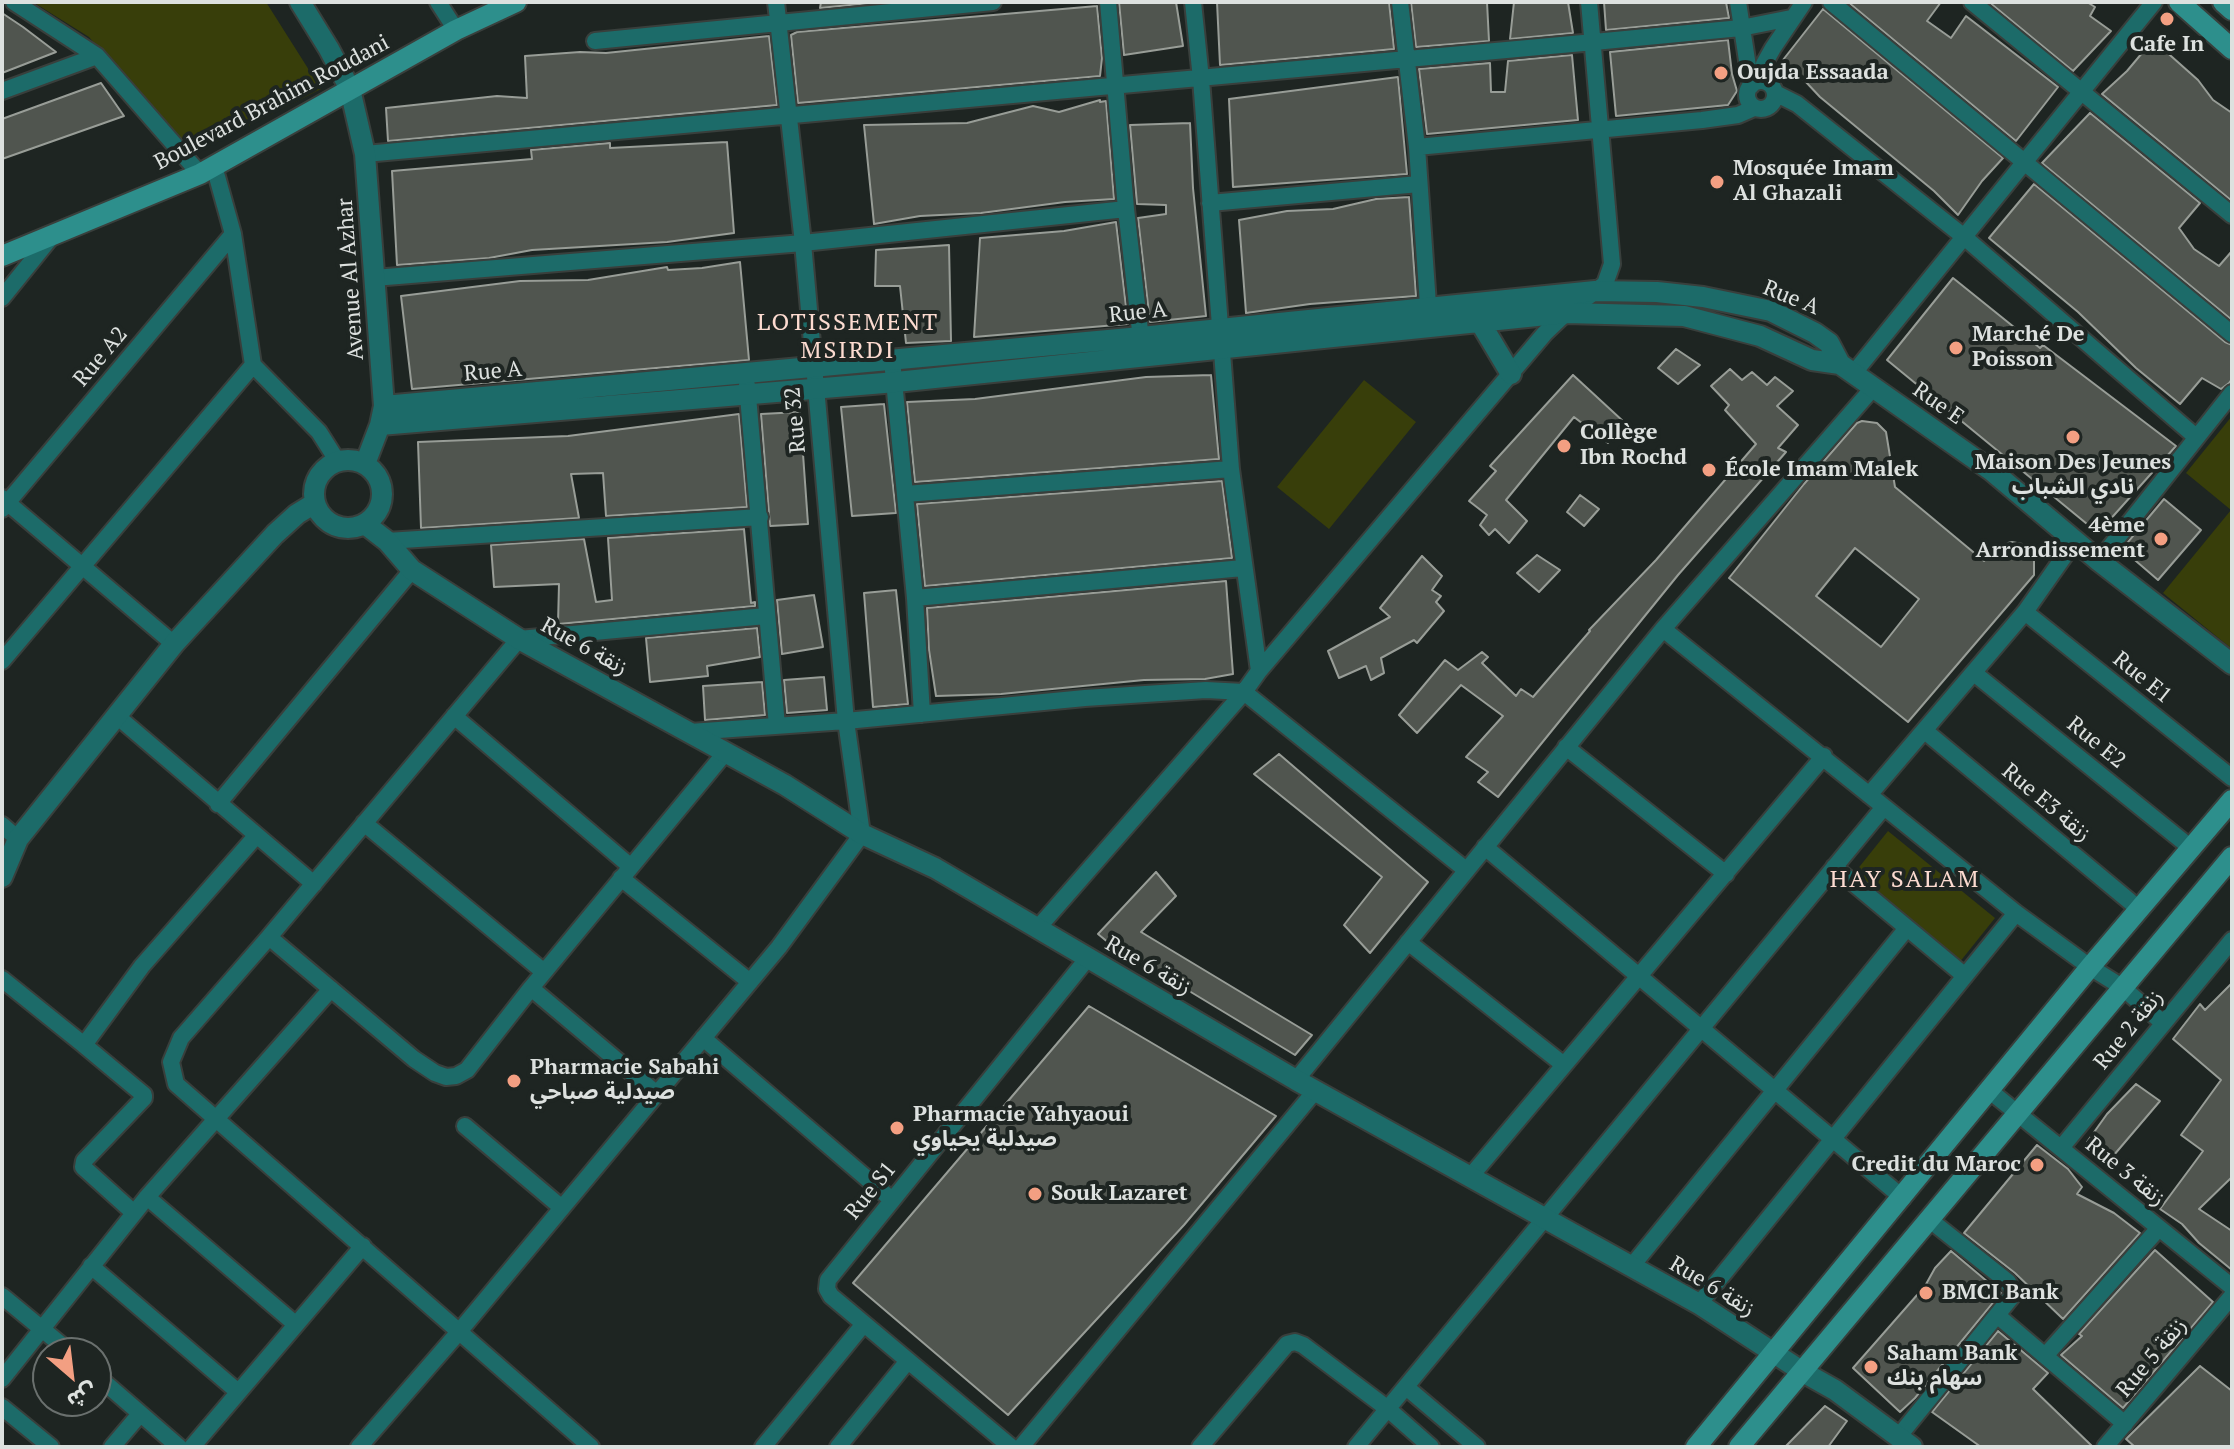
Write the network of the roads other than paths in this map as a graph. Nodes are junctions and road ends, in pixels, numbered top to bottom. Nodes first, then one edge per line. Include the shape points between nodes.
1 (14, 2) edge
2 (300, 2) edge
3 (438, 2) edge
4 (516, 2) edge
5 (776, 2) edge
6 (993, 2) edge
7 (1108, 2) edge
8 (1193, 2) edge
9 (1400, 2) edge
10 (1589, 2) edge
11 (1738, 2) edge
12 (1804, 2) edge
13 (1831, 2) edge
14 (1972, 2) edge
15 (2154, 2) edge
16 (2179, 2) edge
17 (2223, 2) edge
18 (907, 6) edge
19 (2232, 10) edge
20 (1791, 18) junction
21 (778, 23) junction
22 (1741, 28) junction
23 (456, 30) junction
24 (595, 41) dead end
25 (1594, 42) junction
26 (2232, 49) edge
27 (97, 56) junction
28 (1405, 58) junction
29 (1201, 79) junction
30 (1756, 84) junction
31 (1117, 86) junction
32 (350, 89) junction
33 (2, 91) edge
34 (2080, 92) junction
35 (1775, 93) junction
36 (1754, 108) junction
37 (788, 116) junction
38 (1601, 128) junction
39 (1417, 147) junction
40 (365, 154) junction
41 (2024, 160) junction
42 (207, 170) junction
43 (1419, 184) junction
44 (1210, 203) junction
45 (1126, 209) junction
46 (2232, 215) edge
47 (233, 234) junction
48 (52, 236) junction
49 (1963, 236) junction
50 (803, 243) junction
51 (2, 256) edge
52 (374, 278) junction
53 (1595, 291) junction
54 (2, 298) edge
55 (1566, 313) junction
56 (1429, 318) junction
57 (1480, 322) junction
58 (2232, 334) edge
59 (1222, 338) junction
60 (1142, 347) junction
61 (892, 360) junction
62 (253, 365) junction
63 (1847, 369) junction
64 (746, 374) junction
65 (1511, 374) junction
66 (814, 377) junction
67 (896, 382) junction
68 (586, 388) junction
69 (1873, 388) junction
70 (2232, 393) edge
71 (748, 395) junction
72 (590, 409) junction
73 (382, 415) junction
74 (2196, 437) junction
75 (338, 462) junction
76 (365, 464) junction
77 (1231, 469) junction
78 (905, 494) junction
79 (4, 503) edge
80 (315, 503) junction
81 (760, 517) junction
82 (365, 524) junction
83 (387, 541) junction
84 (2075, 541) junction
85 (2099, 561) junction
86 (81, 565) junction
87 (1243, 568) junction
88 (412, 570) junction
89 (915, 598) junction
90 (2025, 612) junction
91 (766, 616) junction
92 (1663, 629) junction
93 (519, 639) junction
94 (174, 644) junction
95 (2, 661) edge
96 (2232, 664) edge
97 (1259, 671) junction
98 (1974, 673) junction
99 (1244, 692) junction
100 (922, 714) junction
101 (454, 716) junction
102 (118, 717) junction
103 (846, 721) junction
104 (777, 726) junction
105 (1925, 731) junction
106 (690, 732) junction
107 (1566, 747) junction
108 (725, 753) junction
109 (1824, 756) junction
110 (2232, 778) edge
111 (1869, 795) junction
112 (2232, 800) edge
113 (218, 804) junction
114 (1884, 807) junction
115 (364, 823) junction
116 (10, 832) edge
117 (862, 834) junction
118 (256, 836) junction
119 (1485, 847) junction
120 (2191, 848) junction
121 (2232, 857) edge
122 (1834, 867) junction
123 (1466, 870) junction
124 (626, 872) junction
125 (1726, 874) junction
126 (2, 877) edge
127 (314, 884) junction
128 (2139, 909) junction
129 (2016, 913) junction
130 (1907, 928) junction
131 (1037, 929) junction
132 (269, 937) junction
133 (2232, 940) edge
134 (1408, 942) junction
135 (1087, 959) junction
136 (2090, 967) junction
137 (544, 972) junction
138 (1639, 976) junction
139 (1965, 976) junction
140 (2, 979) edge
141 (750, 982) junction
142 (2122, 987) junction
143 (531, 988) junction
144 (331, 989) junction
145 (2163, 1023) junction
146 (1700, 1028) junction
147 (703, 1038) junction
148 (84, 1045) junction
149 (1564, 1065) junction
150 (1296, 1080) junction
151 (1315, 1091) junction
152 (1990, 1091) junction
153 (1776, 1092) junction
154 (657, 1094) junction
155 (2019, 1114) junction
156 (217, 1119) junction
157 (465, 1126) dead end
158 (1833, 1139) junction
159 (2061, 1148) junction
160 (1470, 1177) junction
161 (147, 1197) junction
162 (1903, 1198) junction
163 (892, 1200) junction
164 (562, 1208) junction
165 (134, 1213) junction
166 (1543, 1218) junction
167 (1930, 1220) junction
168 (2159, 1228) junction
169 (363, 1246) junction
170 (91, 1266) junction
171 (1631, 1267) junction
172 (2232, 1287) edge
173 (2, 1296) edge
174 (2232, 1296) edge
175 (1699, 1304) junction
176 (1998, 1316) junction
177 (294, 1323) junction
178 (863, 1325) junction
179 (41, 1327) junction
180 (458, 1333) junction
181 (53, 1337) edge
182 (1774, 1354) junction
183 (2045, 1356) junction
184 (907, 1362) junction
185 (1803, 1372) junction
186 (2, 1379) edge
187 (1406, 1387) junction
188 (112, 1389) edge
189 (237, 1391) junction
190 (2, 1407) edge
191 (1388, 1409) junction
192 (140, 1414) junction
193 (2125, 1424) junction
194 (1905, 1442) edge
195 (1002, 1444) edge
196 (2114, 1444) edge
197 (51, 1447) edge
198 (112, 1447) edge
199 (179, 1447) edge
200 (192, 1447) edge
201 (359, 1447) edge
202 (591, 1447) edge
203 (763, 1447) edge
204 (838, 1447) edge
205 (1021, 1447) edge
206 (1200, 1447) edge
207 (1356, 1447) edge
208 (1431, 1447) edge
209 (1477, 1447) edge
210 (1696, 1447) edge
211 (1739, 1447) edge

1 - 27 street
2 - 32 street, Avenue Al Azhar
3 - 23 street
4 - 23 main road, Boulevard Brahim Roudani
5 - 21 street, Rue 32
6 - 18 street
7 - 31 street
8 - 29 street
9 - 28 street
10 - 25 street
11 - 22 street
12 - 20 street
13 - 41 street
14 - 34 street
15 - 34 street
16 - 26 main road
17 - 19 main road
18 - 21 street
20 - 22 street
20 - 30 street
21 - 24 street
21 - 37 street, Rue 32
22 - 25 street
22 - 30 street
23 - 32 main road, Boulevard Brahim Roudani
25 - 28 street
25 - 38 street
27 - 33 street
27 - 42 street
28 - 29 street
28 - 39 street
29 - 31 street
29 - 44 street
30 - 35 street via 1768,83
30 - 36 street via 1747,98
31 - 37 street
31 - 45 street
32 - 40 street, Avenue Al Azhar
32 - 42 main road, Boulevard Brahim Roudani
34 - 41 street
34 - 46 street
35 - 36 street via 1767,108
35 - 49 street via 1797,104
36 - 38 street via 1702,120
37 - 40 street
37 - 50 street, Rue 32
38 - 39 street
38 - 53 street via 1612,264 1605,284
39 - 43 street
40 - 52 street, Avenue Al Azhar
41 - 49 street
41 - 58 street
42 - 47 street
42 - 48 main road, Boulevard Brahim Roudani
43 - 44 street
43 - 56 street
44 - 59 street
45 - 50 street
45 - 60 street
47 - 62 street
47 - 79 street, Rue A2
48 - 51 main road, Boulevard Brahim Roudani
48 - 54 street
49 - 63 street
49 - 74 street
50 - 52 street
50 - 66 street, Rue 32
52 - 73 street, Avenue Al Azhar
53 - 55 street
53 - 56 street, Rue A
53 - 63 street, Rue A via 1688,295 1771,311 1829,343
55 - 57 street, Rue A
55 - 63 street, Rue A via 1684,316 1760,336
55 - 65 street
56 - 57 street, Rue A
56 - 59 street, Rue A
57 - 65 street
59 - 60 street, Rue A
59 - 77 street
60 - 61 street, Rue A
60 - 67 street, Rue A
61 - 66 street, Rue A
61 - 67 street
62 - 75 street via 319,432
62 - 86 street
63 - 69 street, Rue E
64 - 66 street, Rue A
64 - 68 street, Rue A
64 - 71 street
65 - 97 street
66 - 67 street, Rue A
66 - 71 street, Rue A
66 - 103 street, Rue 32
67 - 78 street
68 - 72 street
68 - 73 street, Rue A
69 - 84 street, Rue E via 1992,471
69 - 92 street
70 - 74 street
71 - 72 street, Rue A
71 - 81 street
72 - 73 street, Rue A
73 - 76 street, Avenue Al Azhar
74 - 85 street
75 - 76 street
75 - 80 street via 321,473
76 - 82 street via 380,482 382,494 380,506
77 - 78 street
77 - 87 street
78 - 89 street
79 - 86 street
80 - 82 street via 335,525
80 - 94 street via 275,534
81 - 83 street
81 - 91 street
82 - 83 street, Rue 6 زنقة
83 - 88 street, Rue 6 زنقة
84 - 85 street, Rue E
84 - 90 street
85 - 96 street, Rue E
86 - 94 street
86 - 95 street
87 - 89 street
87 - 97 street
88 - 93 street, Rue 6 زنقة
88 - 113 street
89 - 100 street
90 - 98 street
90 - 110 street, Rue E1
91 - 93 street
91 - 104 street
92 - 107 street
92 - 109 street
93 - 101 street
93 - 106 street, Rue 6 زنقة
94 - 102 street
97 - 99 street
98 - 105 street
98 - 120 street, Rue E2
99 - 100 street via 1085,698
99 - 123 street
99 - 131 street
100 - 103 street
101 - 115 street
101 - 124 street
102 - 113 street
102 - 116 street
103 - 104 street
103 - 117 street, Rue 32
104 - 106 street
105 - 111 street
105 - 128 street, Rue E3 زنقة
106 - 108 street, Rue 6 زنقة
107 - 119 street
107 - 125 street
108 - 117 street, Rue 6 زنقة
108 - 124 street
109 - 111 street
109 - 125 street
111 - 114 street
112 - 120 main road
113 - 118 street
114 - 122 street
114 - 129 street
115 - 127 street
115 - 137 street
116 - 126 street
117 - 131 street, Rue 6 زنقة via 935,868
117 - 141 street
118 - 127 street
118 - 148 street via 142,966
119 - 123 street
119 - 138 street
120 - 128 main road
121 - 142 main road
122 - 130 street
122 - 146 street
123 - 134 street
124 - 137 street
124 - 141 street
125 - 138 street
127 - 132 street
128 - 136 main road
129 - 136 street
129 - 139 street
130 - 139 street
130 - 153 street
131 - 135 street, Rue 6 زنقة
132 - 144 street
132 - 156 street via 174,1049 176,1084
133 - 145 street, Rue 2 زنقة
134 - 149 street
134 - 150 street
135 - 150 street, Rue 6 زنقة
135 - 163 street, Rue S1
136 - 142 street
136 - 152 main road
137 - 143 street
138 - 146 street
138 - 149 street
139 - 158 street
140 - 148 street
141 - 147 street
142 - 145 street
142 - 155 main road
143 - 144 street via 467,1070 446,1077 414,1059
143 - 154 street
144 - 156 street
145 - 159 street, Rue 2 زنقة
146 - 153 street
146 - 166 street
147 - 154 street
147 - 163 street
148 - 165 street via 144,1095 83,1167
149 - 160 street
150 - 151 street, Rue 6 زنقة
151 - 160 street, Rue 6 زنقة
151 - 205 street
152 - 155 street, Rue 3 زنقة
152 - 162 main road
153 - 158 street
153 - 171 street
154 - 164 street
155 - 159 street, Rue 3 زنقة
155 - 167 main road
156 - 161 street
156 - 169 street
157 - 164 street
158 - 162 street
158 - 175 street
159 - 168 street, Rue 3 زنقة
160 - 166 street, Rue 6 زنقة
161 - 165 street
161 - 177 street
162 - 182 main road
163 - 178 street, Rue S1 via 828,1280 831,1296
164 - 180 street
165 - 170 street
166 - 171 street, Rue 6 زنقة
166 - 187 street
167 - 176 street via 2012,1286 2014,1294
167 - 185 main road
168 - 172 street, Rue 3 زنقة
168 - 183 street
169 - 177 street
169 - 180 street
170 - 179 street
170 - 189 street
171 - 175 street, Rue 6 زنقة
173 - 179 street
174 - 193 street, Rue 5 زنقة
175 - 182 street, Rue 6 زنقة
176 - 183 street
176 - 194 street
177 - 189 street
178 - 184 street, Rue S1
178 - 203 street
179 - 181 street
179 - 186 street
180 - 201 street
180 - 202 street
182 - 185 street, Rue 6 زنقة
182 - 210 main road
183 - 193 street
184 - 195 street, Rue S1
184 - 204 street
185 - 194 street, Rue 6 زنقة
185 - 211 main road
187 - 191 street
187 - 209 street
188 - 192 street
189 - 200 street
190 - 197 street
191 - 206 street via 1303,1345 1287,1344
191 - 207 street
191 - 208 street
192 - 198 street
192 - 199 street
193 - 196 street, Rue 5 زنقة

